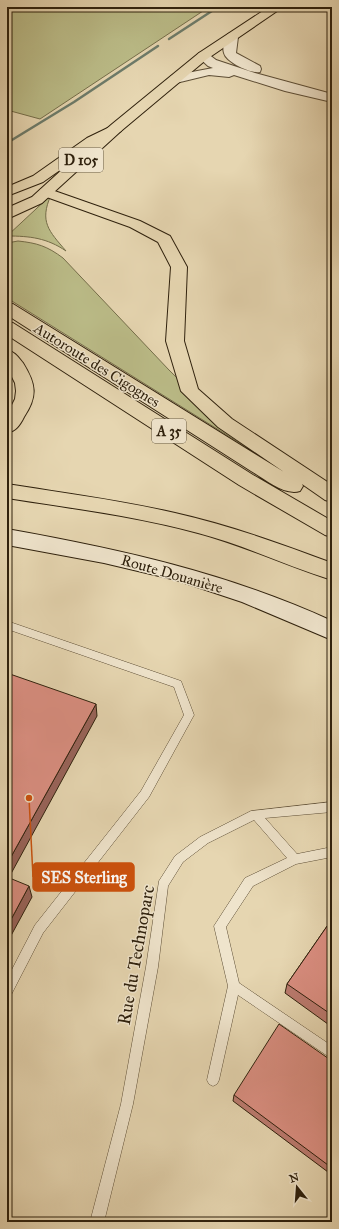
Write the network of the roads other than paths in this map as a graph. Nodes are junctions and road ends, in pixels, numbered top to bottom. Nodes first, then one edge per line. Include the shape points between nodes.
1 (277, 8) edge
2 (232, 37) junction
3 (202, 56) junction
4 (250, 76) junction
5 (176, 79) junction
6 (310, 92) junction
7 (332, 98) edge
8 (116, 128) junction
9 (7, 192) edge
10 (42, 196) junction
11 (7, 214) edge
12 (7, 308) edge
13 (7, 328) edge
14 (7, 355) edge
15 (7, 426) edge
16 (7, 491) edge
17 (332, 495) edge
18 (332, 508) edge
19 (332, 530) edge
20 (7, 537) edge
21 (332, 572) edge
22 (7, 625) edge
23 (332, 631) edge
24 (332, 807) edge
25 (255, 814) junction
26 (332, 852) edge
27 (295, 859) junction
28 (234, 986) junction
29 (7, 990) edge
30 (332, 1053) edge
31 (213, 1080) dead end
32 (97, 1222) edge

1 - 2 main road, D 105
2 - 3 main road, D 105
2 - 6 street via 230,54 239,61
3 - 4 street via 212,63
3 - 5 main road, D 105
4 - 5 street via 209,71
4 - 6 street
5 - 8 main road, D 105
6 - 7 street
8 - 9 main road via 92,141 38,179
8 - 10 main road, D 105
10 - 11 main road
10 - 17 main road via 135,224 164,239 179,267 176,341 190,391 225,423
12 - 18 main road, Autoroute des Cigognes / A 35 via 258,466
13 - 19 main road, Autoroute des Cigognes / A 35 via 246,480
14 - 15 main road via 19,371 26,388 25,399 17,416
16 - 21 main road via 73,500 198,526
20 - 23 street, Route Douanière via 122,559 200,579 300,616
22 - 29 lane via 178,684 189,714 145,794 39,930
24 - 25 lane, Rue du Technoparc
25 - 27 lane
25 - 32 lane, Rue du Technoparc via 204,840 180,859 163,885 152,967 127,1104
26 - 27 lane
27 - 28 lane via 249,882 220,926
28 - 30 lane
28 - 31 lane

